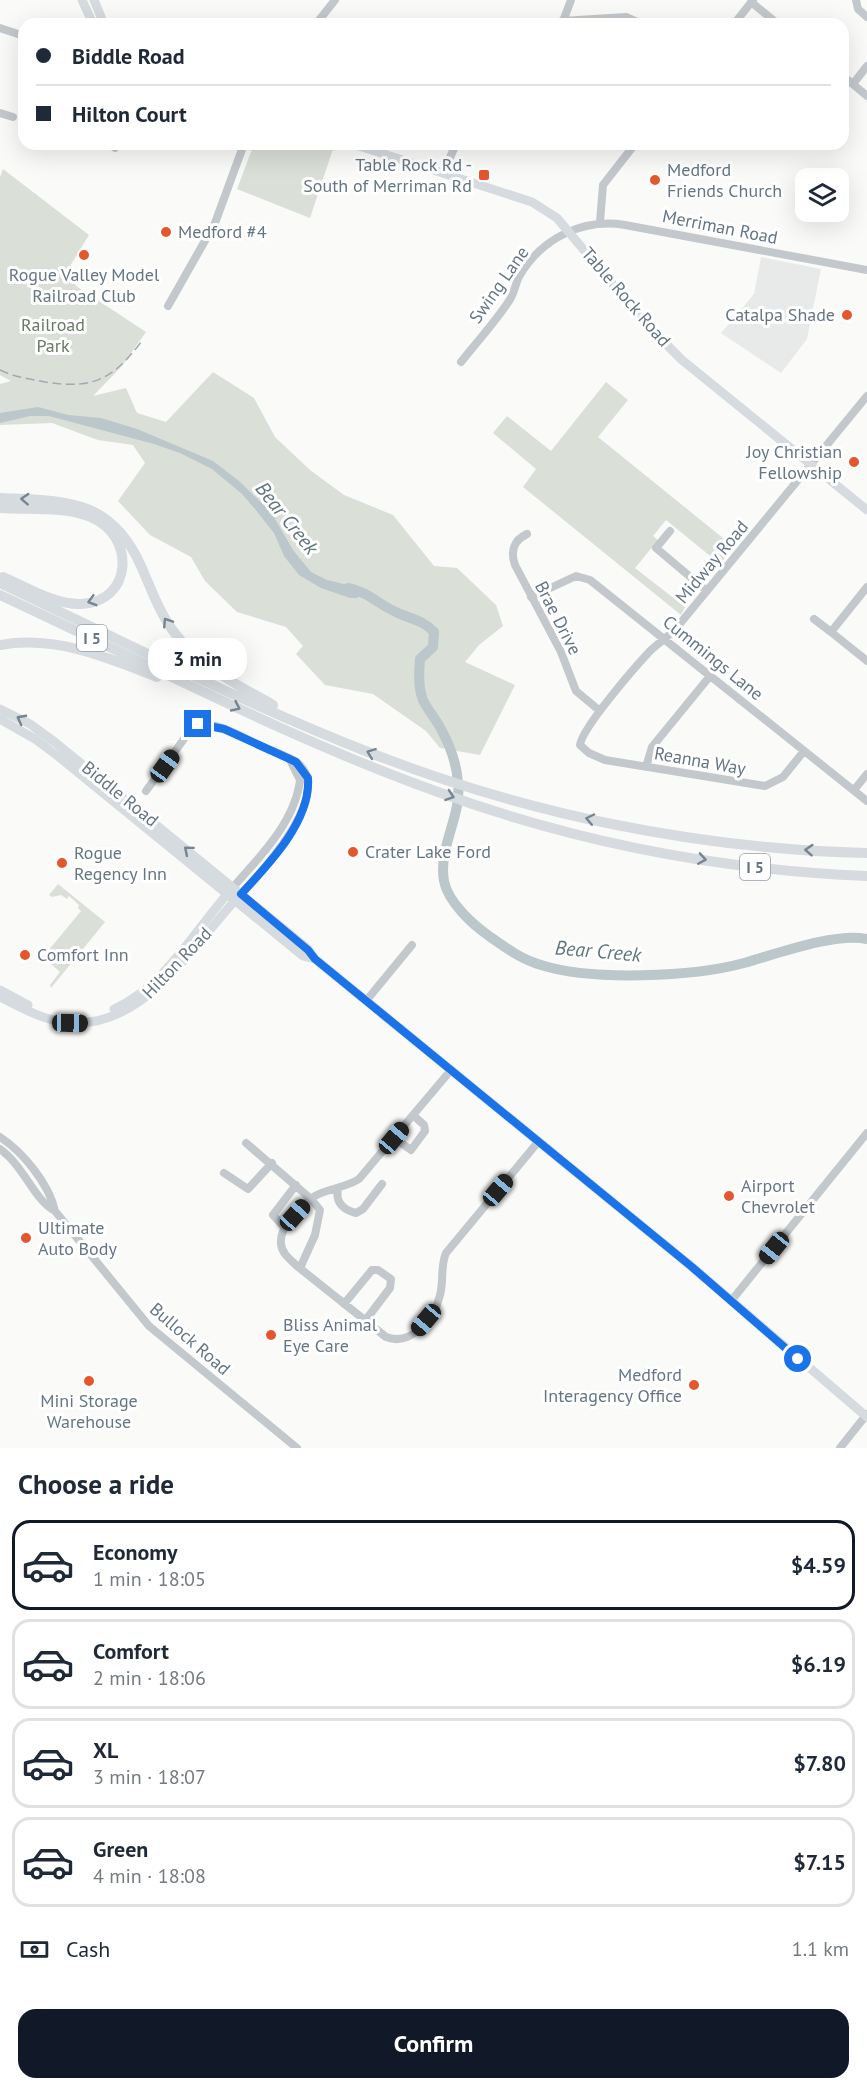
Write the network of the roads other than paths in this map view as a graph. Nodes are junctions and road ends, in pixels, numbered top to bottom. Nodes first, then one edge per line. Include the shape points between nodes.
1 (82, 0) edge
2 (94, 0) edge
3 (336, 0) edge
4 (571, 0) edge
5 (752, 1) edge
6 (856, 3) edge
7 (867, 17) edge
8 (90, 18) edge
9 (102, 18) edge
10 (321, 18) edge
11 (564, 18) edge
12 (613, 18) edge
13 (628, 18) edge
14 (739, 18) edge
15 (771, 18) edge
16 (0, 28) edge
17 (18, 34) edge
18 (867, 66) edge
19 (849, 81) edge
20 (853, 84) junction
21 (867, 96) edge
22 (0, 113) edge
23 (13, 117) dead end
24 (242, 150) edge
25 (372, 150) edge
26 (453, 150) edge
27 (630, 150) edge
28 (443, 173) junction
29 (600, 222) junction
30 (569, 231) junction
31 (867, 270) edge
32 (168, 306) dead end
33 (461, 362) dead end
34 (867, 396) edge
35 (812, 465) junction
36 (0, 498) edge
37 (0, 508) edge
38 (867, 510) edge
39 (670, 531) dead end
40 (527, 534) dead end
41 (0, 576) edge
42 (0, 583) edge
43 (867, 587) edge
44 (707, 591) junction
45 (0, 595) edge
46 (531, 597) junction
47 (814, 619) dead end
48 (831, 632) junction
49 (665, 639) junction
50 (0, 645) edge
51 (867, 662) edge
52 (710, 676) junction
53 (183, 682) junction
54 (0, 709) edge
55 (600, 711) junction
56 (0, 720) edge
57 (294, 722) junction
58 (580, 745) joint
59 (804, 751) junction
60 (646, 767) junction
61 (867, 774) edge
62 (854, 790) junction
63 (146, 791) dead end
64 (867, 801) edge
65 (867, 853) edge
66 (867, 876) edge
67 (234, 894) junction
68 (412, 945) dead end
69 (0, 990) edge
70 (0, 997) edge
71 (366, 1001) junction
72 (450, 1070) junction
73 (413, 1115) junction
74 (867, 1133) edge
75 (0, 1137) edge
76 (394, 1138) junction
77 (538, 1142) junction
78 (246, 1143) dead end
79 (0, 1149) edge
80 (272, 1163) junction
81 (224, 1173) dead end
82 (382, 1184) dead end
83 (296, 1185) junction
84 (338, 1189) junction
85 (311, 1198) junction
86 (55, 1211) junction
87 (285, 1228) junction
88 (300, 1268) junction
89 (731, 1301) junction
90 (344, 1304) junction
91 (365, 1321) junction
92 (867, 1416) edge
93 (297, 1448) edge
94 (840, 1448) edge

1 - 8 main road
2 - 9 main road
3 - 10 street
4 - 11 street
5 - 14 street
5 - 15 street
6 - 7 street
12 - 13 street
16 - 17 street
18 - 20 street
19 - 20 street
20 - 21 street
22 - 23 street
24 - 32 street via 215,223
25 - 28 main road, Table Rock Road
26 - 28 street
27 - 29 street via 603,185
28 - 30 main road, Table Rock Road via 532,202 551,213
29 - 30 street, Merriman Road
29 - 31 street, Merriman Road
30 - 33 street, Swing Lane via 551,242 527,266 502,311
30 - 35 main road, Table Rock Road via 647,325 682,360
34 - 35 street, Midway Road
35 - 38 main road, Table Rock Road
35 - 44 street, Midway Road
57 -> 36 highway via 277,707 191,653 166,621 132,547 111,522 83,506
37 -> 41 highway via 66,511 92,518 116,537 124,561 114,589 98,601 83,604 62,601
39 - 44 street via 656,548
40 - 46 street, Brae Drive via 516,542 513,559
42 - 57 highway, I 5
43 - 48 street
44 - 49 street, Midway Road
45 - 53 highway, I 5
46 - 49 street, Cummings Lane via 571,578 586,578
46 - 55 street, Brae Drive via 561,652 576,691
47 - 48 street
48 - 51 street
49 - 52 street, Cummings Lane
49 - 55 street, Midway Road
50 - 53 highway via 58,645 172,682
52 - 59 street, Cummings Lane
52 - 60 street via 652,747
53 -> 66 highway, I 5 via 328,749 476,805 644,849 731,864
67 -> 54 main road, Biddle Road via 41,731
55 - 58 street, Midway Road via 582,735
56 - 67 main road, Biddle Road via 35,739
65 -> 57 highway, I 5 via 770,847 585,818 426,773
58 - 60 street, Reanna Way via 600,758
59 - 60 street, Reanna Way via 783,777 765,786
59 - 62 street, Cummings Lane
61 - 62 street
62 - 64 street, Cummings Lane
63 - 67 street via 198,724 224,729 288,759 296,768 300,780 291,809
67 - 69 main road, Hilton Road via 160,974 117,1008 91,1016 64,1016 40,1010
67 - 70 main road, Hilton Road via 164,982 119,1014 70,1023 47,1019
67 - 71 main road, Biddle Road via 303,956 315,959
68 - 71 street
71 - 72 main road, Biddle Road
72 - 73 street
72 - 77 main road, Biddle Road
73 - 76 street
73 - 76 street via 425,1131 411,1150
74 - 89 street
75 - 86 street, Bullock Road via 28,1163
76 - 84 street via 358,1179
77 - 89 main road, Biddle Road
77 - 91 street via 446,1253 438,1302 421,1326 408,1338 392,1339
78 - 80 street
79 - 86 street, Bullock Road via 20,1167 44,1203
80 - 81 street via 248,1189
80 - 83 street
82 - 84 street via 356,1213 340,1204
83 - 85 street
83 - 87 street via 274,1211 274,1219
84 - 85 street
85 - 87 street
85 - 88 street via 320,1217
86 - 93 street, Bullock Road via 148,1326
87 - 88 street via 281,1244 285,1254
88 - 90 street
89 - 92 main road, Biddle Road
90 - 91 street
90 - 91 street via 372,1270 389,1277 390,1288
92 - 94 street

